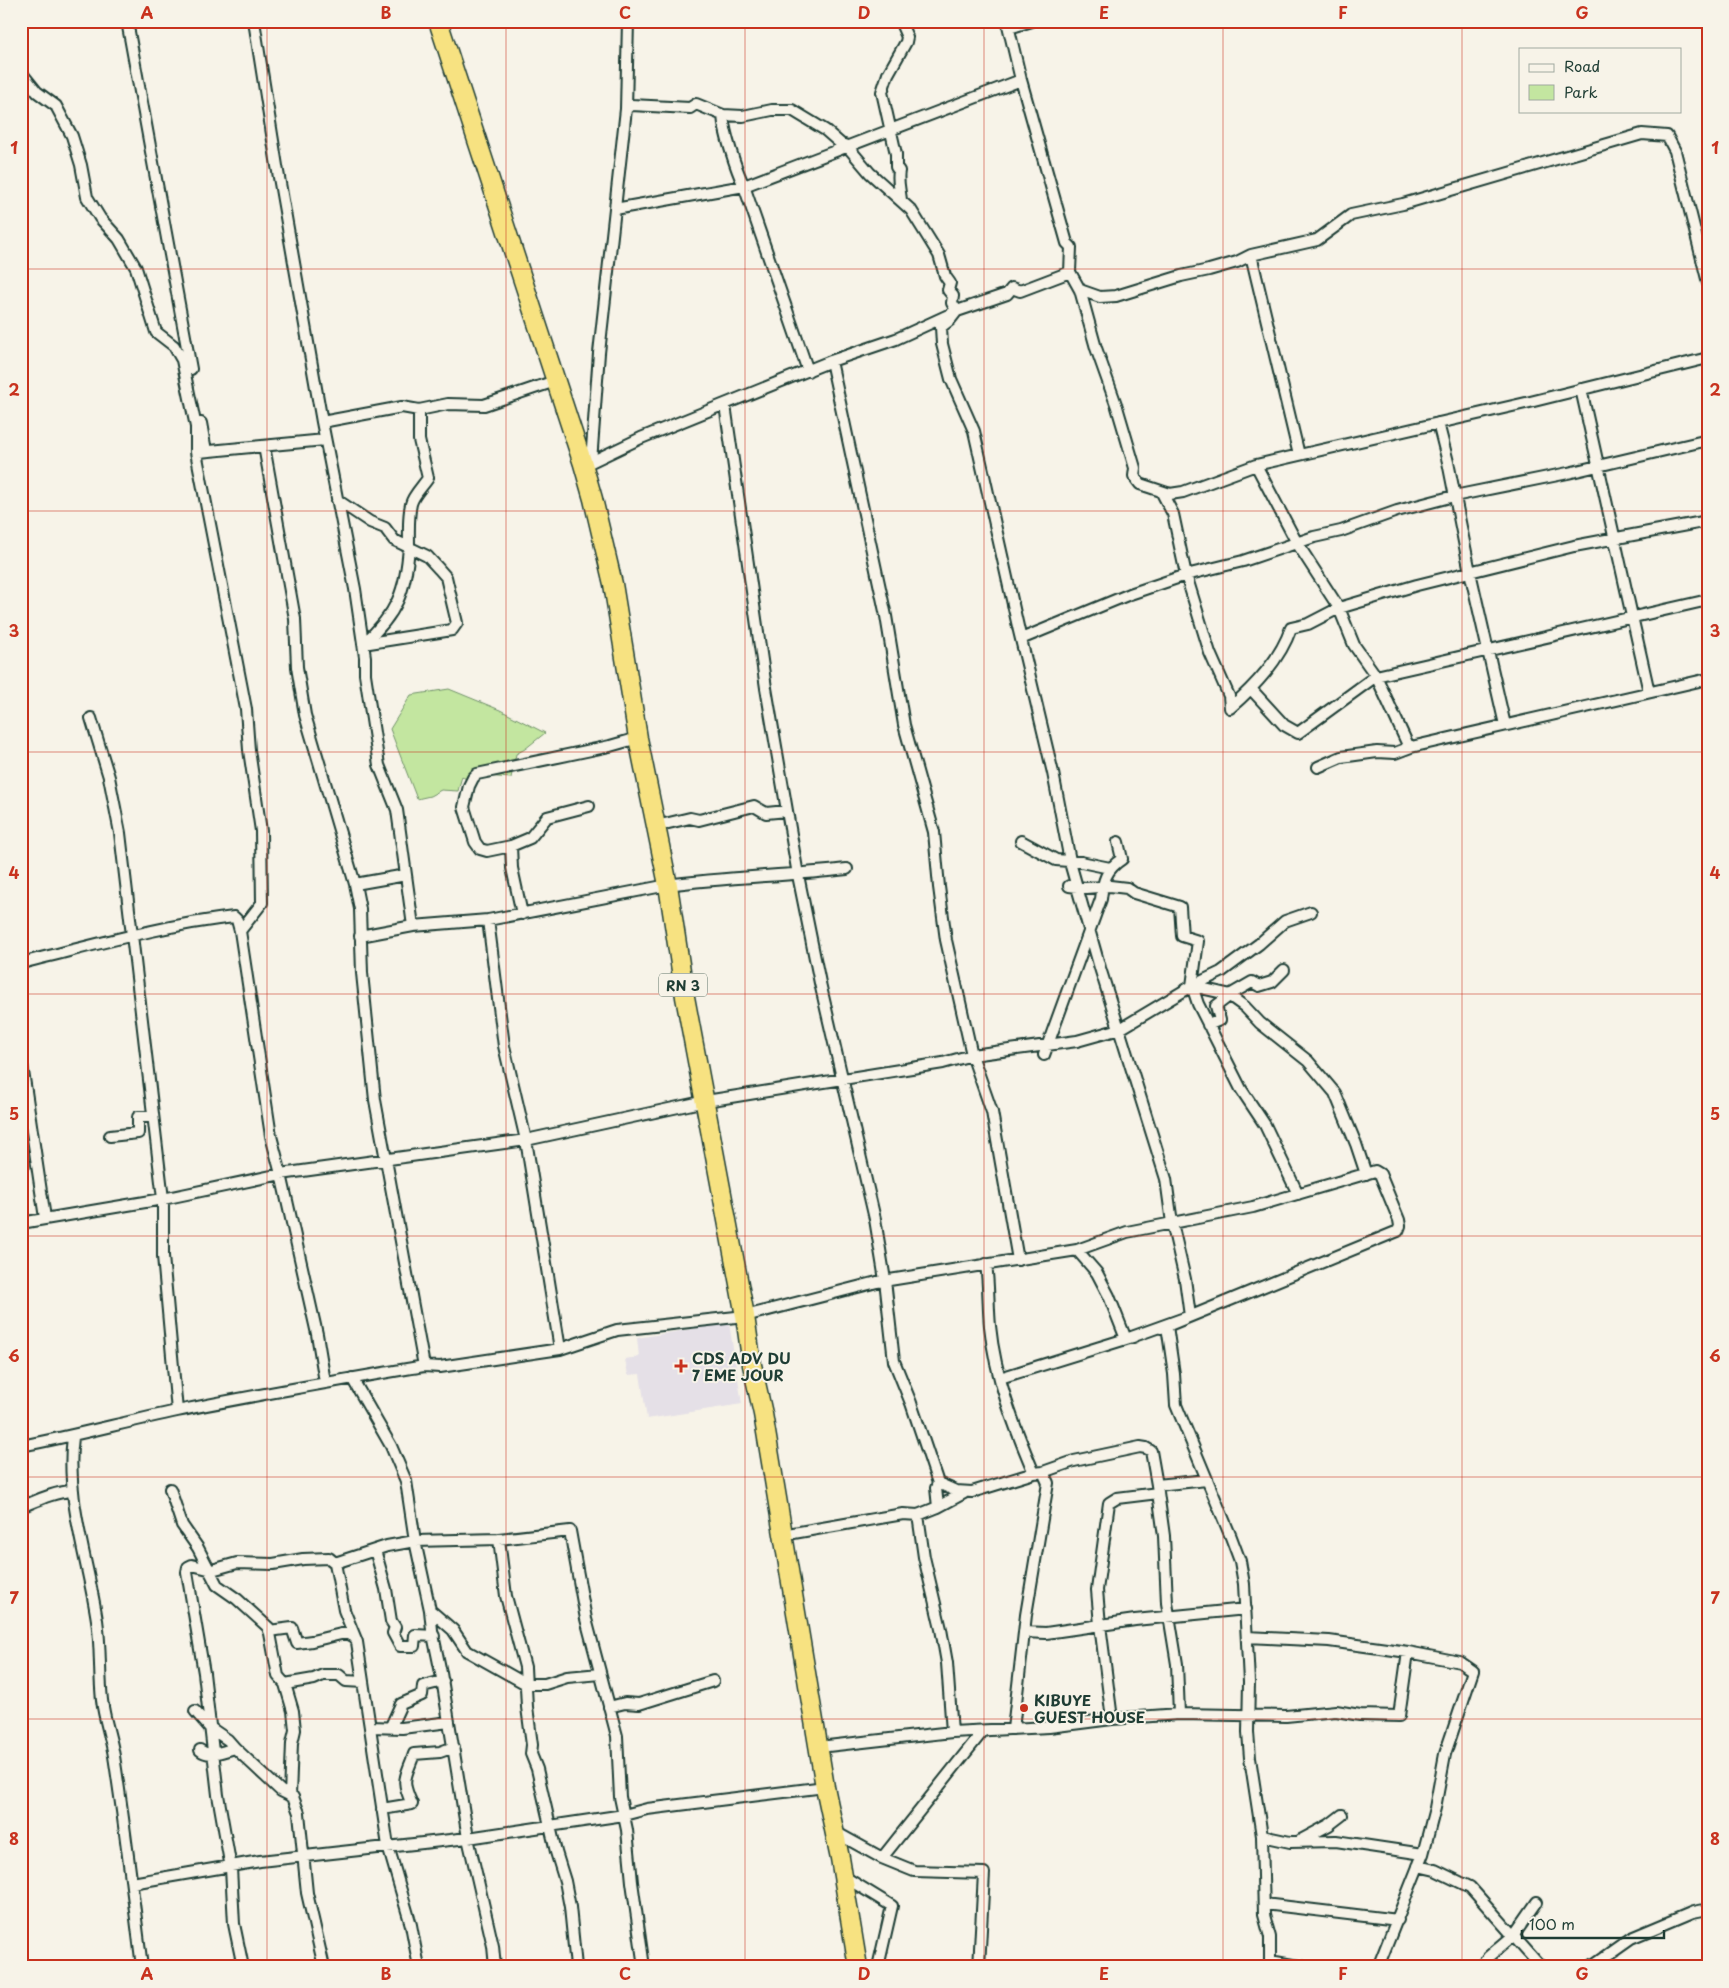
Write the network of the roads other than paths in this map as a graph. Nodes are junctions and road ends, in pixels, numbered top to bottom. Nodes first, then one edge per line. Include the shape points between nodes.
1 (127, 21) edge
2 (254, 21) edge
3 (438, 21) edge
4 (628, 21) edge
5 (900, 21) edge
6 (1032, 21) edge
7 (1008, 25) edge
8 (21, 72) edge
9 (1021, 80) junction
10 (626, 109) junction
11 (723, 115) junction
12 (890, 130) junction
13 (847, 146) junction
14 (744, 186) junction
15 (901, 200) junction
16 (615, 209) junction
17 (1251, 256) junction
18 (1070, 272) junction
19 (1708, 282) edge
20 (1080, 290) junction
21 (957, 311) junction
22 (1708, 358) edge
23 (831, 361) junction
24 (808, 371) junction
25 (555, 381) junction
26 (1581, 389) junction
27 (725, 405) junction
28 (419, 410) junction
29 (322, 422) junction
30 (1438, 423) junction
31 (325, 440) junction
32 (1708, 440) edge
33 (264, 446) junction
34 (201, 452) junction
35 (1299, 455) junction
36 (587, 463) junction
37 (1256, 465) junction
38 (1599, 465) junction
39 (1161, 491) junction
40 (1454, 496) junction
41 (337, 500) junction
42 (1708, 521) edge
43 (1614, 539) junction
44 (1297, 543) junction
45 (408, 547) junction
46 (1470, 572) junction
47 (1186, 575) junction
48 (1708, 600) edge
49 (1339, 608) junction
50 (1632, 617) junction
51 (1021, 639) junction
52 (363, 644) junction
53 (1488, 650) junction
54 (1376, 676) junction
55 (1708, 679) edge
56 (1252, 689) junction
57 (1648, 692) junction
58 (91, 718) dead end
59 (1505, 725) junction
60 (638, 738) junction
61 (1411, 747) junction
62 (1318, 767) dead end
63 (589, 806) dead end
64 (787, 811) junction
65 (656, 826) junction
66 (1021, 841) dead end
67 (1118, 842) dead end
68 (511, 846) junction
69 (1071, 861) junction
70 (1110, 868) junction
71 (847, 869) dead end
72 (406, 874) junction
73 (798, 875) junction
74 (356, 884) junction
75 (668, 885) junction
76 (1073, 886) junction
77 (1102, 887) junction
78 (1311, 912) dead end
79 (522, 914) junction
80 (488, 920) junction
81 (413, 926) junction
82 (1090, 930) junction
83 (240, 931) junction
84 (132, 936) junction
85 (360, 936) junction
86 (21, 964) edge
87 (1284, 970) dead end
88 (1192, 986) junction
89 (1230, 996) junction
90 (1208, 1025) junction
91 (1120, 1029) junction
92 (1046, 1050) junction
93 (972, 1055) junction
94 (21, 1058) edge
95 (842, 1079) junction
96 (706, 1101) junction
97 (153, 1116) junction
98 (110, 1136) dead end
99 (526, 1140) junction
100 (386, 1160) junction
101 (281, 1174) junction
102 (1366, 1174) junction
103 (1298, 1194) junction
104 (162, 1199) junction
105 (45, 1218) junction
106 (21, 1223) edge
107 (1172, 1223) junction
108 (1077, 1250) junction
109 (1018, 1260) junction
110 (986, 1264) junction
111 (885, 1280) junction
112 (746, 1316) junction
113 (1190, 1316) junction
114 (1167, 1326) junction
115 (1126, 1339) junction
116 (560, 1349) junction
117 (424, 1366) junction
118 (352, 1378) junction
119 (1000, 1378) junction
120 (325, 1382) junction
121 (177, 1411) junction
122 (73, 1437) junction
123 (21, 1446) edge
124 (1038, 1472) junction
125 (1207, 1480) junction
126 (938, 1483) junction
127 (170, 1489) dead end
128 (1157, 1489) junction
129 (72, 1491) junction
130 (964, 1493) junction
131 (21, 1507) edge
132 (938, 1507) junction
133 (918, 1515) junction
134 (782, 1535) junction
135 (499, 1539) junction
136 (415, 1540) junction
137 (375, 1550) junction
138 (335, 1563) junction
139 (210, 1570) junction
140 (1246, 1609) junction
141 (430, 1610) junction
142 (1170, 1617) junction
143 (1100, 1625) junction
144 (269, 1631) junction
145 (1024, 1632) junction
146 (434, 1636) junction
147 (1248, 1637) junction
148 (355, 1638) junction
149 (1408, 1652) junction
150 (600, 1674) junction
151 (443, 1681) junction
152 (713, 1681) dead end
153 (363, 1682) junction
154 (285, 1684) junction
155 (526, 1684) junction
156 (609, 1707) junction
157 (195, 1711) dead end
158 (1179, 1714) junction
159 (1250, 1715) junction
160 (1112, 1719) junction
161 (449, 1722) junction
162 (391, 1726) junction
163 (371, 1727) junction
164 (211, 1729) junction
165 (1013, 1729) junction
166 (983, 1731) junction
167 (952, 1732) junction
168 (454, 1747) junction
169 (819, 1747) junction
170 (235, 1748) junction
171 (200, 1750) dead end
172 (214, 1754) junction
173 (825, 1788) junction
174 (290, 1796) junction
175 (382, 1809) junction
176 (624, 1815) junction
177 (1342, 1815) dead end
178 (550, 1826) junction
179 (835, 1832) junction
180 (1262, 1836) junction
181 (468, 1838) junction
182 (1298, 1842) junction
183 (388, 1846) junction
184 (1423, 1854) junction
185 (303, 1856) junction
186 (882, 1858) junction
187 (1418, 1866) junction
188 (230, 1868) junction
189 (843, 1876) junction
190 (132, 1883) junction
191 (1537, 1902) dead end
192 (1264, 1904) junction
193 (1708, 1909) edge
194 (1398, 1920) junction
195 (1514, 1935) junction
196 (1270, 1964) edge
197 (142, 1967) edge
198 (243, 1967) edge
199 (324, 1967) edge
200 (419, 1967) edge
201 (495, 1967) edge
202 (576, 1967) edge
203 (644, 1967) edge
204 (858, 1967) edge
205 (878, 1967) edge
206 (979, 1967) edge
207 (1304, 1967) edge
208 (1378, 1967) edge
209 (1481, 1967) edge
210 (1541, 1967) edge
211 (1590, 1967) edge

1 - 34 street
2 - 29 street
3 - 25 highway, RN 3
4 - 10 street
5 - 12 street via 907,36 906,42 882,92
6 - 7 street
7 - 9 street
8 - 34 street via 37,92 56,106 72,136 87,197 136,268 156,332 174,346 182,360
9 - 12 street
9 - 18 street via 1067,243 1071,247
10 - 11 street via 630,106 690,108 696,104
10 - 16 street
11 - 13 street via 750,116 772,110 792,110
11 - 14 street via 723,124
12 - 13 street
12 - 15 street via 899,171
13 - 14 street
13 - 15 street via 870,173
14 - 16 street
14 - 24 street
15 - 21 street via 911,210 939,255 950,283 948,290 953,296 952,304
16 - 36 street
17 - 19 street via 1317,240 1351,216 1403,204 1642,134 1667,136 1675,151
17 - 20 street via 1116,296 1100,297
17 - 35 street
18 - 20 street
18 - 21 street via 1020,290 1012,288 1008,294
20 - 39 street via 1117,406 1135,468 1134,476 1140,484
21 - 23 street via 896,339
21 - 51 street via 940,327 942,344 957,395 974,432
22 - 26 street
23 - 24 street
23 - 93 street via 886,616 904,725 934,832 946,940
24 - 27 street
25 - 28 street via 484,405 448,404
25 - 36 highway, RN 3
26 - 30 street
26 - 38 street
27 - 36 street
27 - 64 street
28 - 29 street via 402,407
28 - 45 street via 419,440 428,478 411,502
29 - 31 street
30 - 35 street
30 - 40 street
31 - 33 street
31 - 41 street
32 - 38 street
33 - 34 street
33 - 74 street via 295,619 297,667 306,715
34 - 83 street via 246,709 262,831 262,903
35 - 37 street
36 - 60 highway, RN 3 via 612,584
37 - 39 street via 1183,492 1170,494
37 - 44 street
38 - 40 street
38 - 43 street
39 - 47 street via 1173,514
40 - 44 street
40 - 46 street
41 - 45 street via 384,528 394,540
41 - 52 street
42 - 43 street
43 - 46 street
43 - 50 street
44 - 47 street
44 - 49 street
45 - 52 street via 403,592 385,622
45 - 52 street via 427,556 446,577 457,623 452,630
46 - 49 street
46 - 53 street
47 - 51 street via 1130,594
47 - 56 street via 1210,654 1229,696 1230,708
48 - 50 street
49 - 54 street via 1354,645
49 - 56 street via 1308,624 1291,628 1285,645
50 - 53 street
50 - 57 street
51 - 69 street
52 - 72 street via 379,765 397,810
53 - 54 street
53 - 59 street
54 - 56 street via 1298,733 1284,725
54 - 61 street
55 - 57 street
57 - 59 street
58 - 84 street via 109,777 120,833
59 - 61 street
60 - 65 highway, RN 3
60 - 68 street via 477,774 465,796 464,807 475,842 480,849 487,851
61 - 62 street via 1396,753 1341,757
63 - 68 street via 547,817 530,838
64 - 65 street via 766,813 754,806 699,820 690,818
64 - 73 street
65 - 75 highway, RN 3
66 - 69 street via 1056,860
67 - 70 street via 1122,859
68 - 79 street via 512,868
69 - 70 street
69 - 76 street
70 - 77 street
71 - 73 street
72 - 74 street
72 - 81 street
73 - 75 street
73 - 95 street
74 - 85 street
75 - 79 street
75 - 96 highway, RN 3 via 685,997
76 - 77 street
76 - 82 street
77 - 82 street
77 - 88 street via 1126,888 1180,907 1182,936 1198,941
78 - 88 street via 1285,921 1221,972
79 - 80 street
80 - 81 street
80 - 99 street via 504,1046
81 - 85 street
82 - 91 street
82 - 92 street
83 - 84 street via 234,917
83 - 101 street via 271,1136
84 - 86 street
84 - 97 street
85 - 100 street via 375,1100
87 - 89 street via 1272,982 1259,986 1252,982
88 - 89 street
88 - 90 street
88 - 91 street
89 - 90 street via 1216,1006 1220,1020
89 - 102 street via 1308,1062 1335,1093
90 - 103 street via 1241,1089 1265,1125
91 - 92 street
91 - 107 street via 1166,1179
92 - 93 street
93 - 95 street
93 - 109 street via 992,1112
94 - 105 street
95 - 96 street
95 - 111 street via 875,1220
96 - 99 street
96 - 112 highway, RN 3
97 - 98 street via 138,1117 138,1133
97 - 104 street
99 - 100 street
99 - 116 street
100 - 101 street
100 - 117 street
101 - 104 street
101 - 120 street
102 - 103 street
102 - 113 street via 1375,1171 1380,1174 1399,1220 1398,1231
103 - 107 street via 1254,1207
104 - 105 street
104 - 121 street via 163,1256
105 - 106 street
107 - 108 street via 1127,1232
107 - 113 street
108 - 109 street
108 - 115 street via 1097,1273
109 - 110 street
110 - 111 street
110 - 119 street via 990,1327
111 - 112 street
111 - 126 street via 894,1361
112 - 116 street via 617,1330
112 - 134 highway, RN 3
113 - 114 street
113 - 115 street
114 - 115 street
114 - 125 street via 1176,1405
115 - 119 street
116 - 117 street via 440,1367
117 - 118 street
118 - 120 street
118 - 136 street via 392,1446 406,1481
119 - 124 street via 1013,1423
120 - 121 street
121 - 122 street
122 - 123 street
122 - 129 street
124 - 128 street via 1113,1452 1146,1448 1151,1453
124 - 130 street
124 - 145 street via 1047,1479 1048,1489
125 - 128 street
125 - 140 street via 1240,1561
126 - 130 street
126 - 132 street
127 - 139 street via 182,1524
128 - 142 street
128 - 143 street via 1117,1498 1109,1503 1097,1590
129 - 131 street via 43,1497
129 - 190 street via 93,1592 102,1700 114,1754
130 - 132 street
132 - 133 street
133 - 134 street via 903,1514
133 - 167 street via 945,1654
134 - 169 highway, RN 3
135 - 136 street
135 - 150 street via 570,1531
135 - 155 street via 506,1596 525,1666
136 - 137 street
136 - 141 street
137 - 138 street
137 - 146 street via 391,1621 395,1626 393,1633 400,1646 414,1646 415,1635
138 - 139 street via 329,1558 303,1559 273,1564 237,1563
138 - 148 street via 344,1610
139 - 144 street via 217,1585 237,1599
139 - 164 street via 192,1565 187,1572
140 - 142 street
140 - 147 street
141 - 146 street
141 - 155 street via 453,1630 467,1651
142 - 143 street
142 - 158 street via 1177,1664
143 - 145 street via 1046,1633
143 - 160 street
144 - 148 street via 292,1628 297,1643 341,1634
144 - 154 street via 278,1676
145 - 165 street
146 - 151 street
147 - 149 street via 1328,1641
147 - 159 street
148 - 153 street
149 - 159 street via 1399,1716 1336,1711 1286,1716
149 - 184 street via 1460,1662 1473,1671 1445,1754
150 - 155 street via 567,1677 545,1684
150 - 156 street
151 - 161 street
151 - 162 street via 423,1686 422,1696 400,1704
152 - 156 street via 638,1704
153 - 154 street via 346,1681 339,1675 322,1675 314,1680
153 - 163 street
154 - 174 street via 295,1730
155 - 178 street via 531,1754
156 - 176 street via 617,1736
157 - 164 street
158 - 159 street
158 - 160 street
159 - 180 street via 1250,1758
160 - 165 street
161 - 162 street via 402,1728
161 - 168 street
162 - 163 street
163 - 175 street
164 - 170 street
164 - 172 street
165 - 166 street
166 - 167 street
166 - 186 street
167 - 169 street
168 - 175 street via 440,1752 414,1754 405,1775 404,1788 412,1804
168 - 181 street
169 - 173 highway, RN 3
170 - 172 street
170 - 174 street
171 - 172 street
172 - 188 street
173 - 176 street via 648,1809
173 - 179 highway, RN 3
174 - 185 street via 294,1797 299,1813
175 - 183 street
176 - 178 street
176 - 203 street
177 - 182 street
178 - 181 street
178 - 202 street via 570,1907
179 - 186 street
179 - 189 highway, RN 3
180 - 182 street
180 - 192 street
181 - 183 street
181 - 201 street
182 - 184 street via 1336,1841
183 - 185 street
183 - 200 street
184 - 187 street
185 - 188 street
185 - 199 street via 307,1893
186 - 206 street via 914,1871 984,1873
187 - 194 street
187 - 195 street via 1435,1870 1470,1887
188 - 190 street
188 - 198 street via 234,1924
189 - 204 highway, RN 3
189 - 205 street via 892,1906
190 - 197 street
191 - 195 street
192 - 194 street
192 - 196 street via 1270,1937
193 - 211 street via 1631,1938
194 - 208 street
195 - 209 street
195 - 210 street
196 - 207 street

